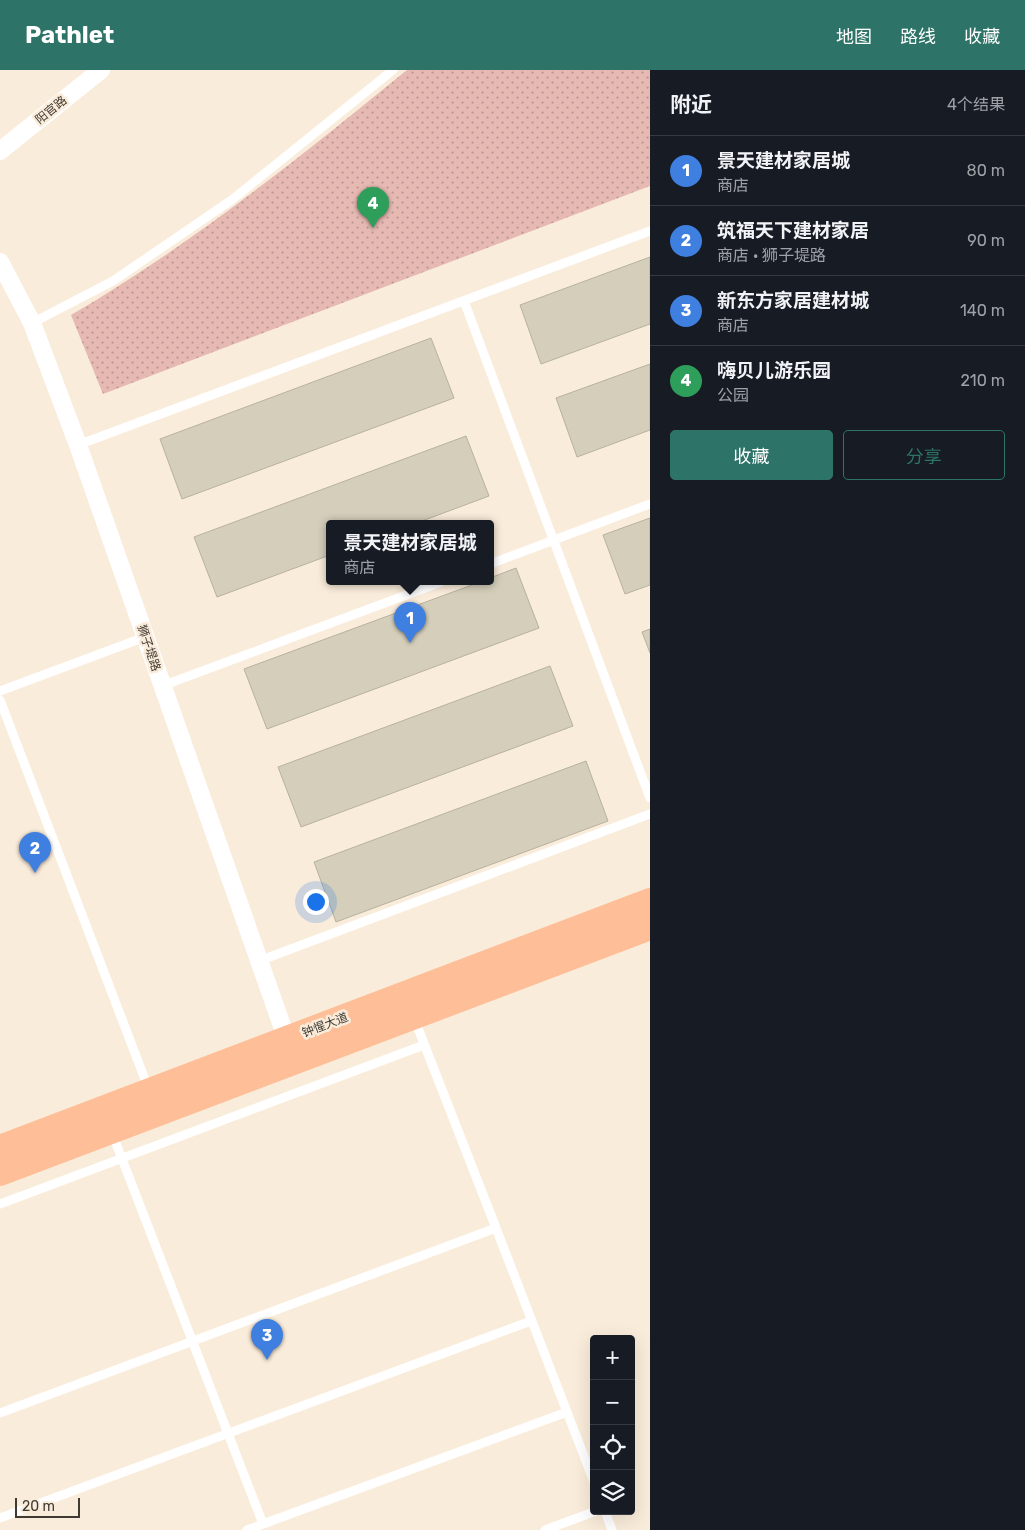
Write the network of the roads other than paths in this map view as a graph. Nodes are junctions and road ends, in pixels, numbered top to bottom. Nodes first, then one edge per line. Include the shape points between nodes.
1 (101, 70) edge
2 (393, 70) edge
3 (0, 151) edge
4 (650, 231) edge
5 (0, 262) edge
6 (464, 301) junction
7 (32, 323) junction
8 (78, 445) junction
9 (650, 504) edge
10 (553, 540) junction
11 (494, 562) edge
12 (434, 585) edge
13 (145, 637) junction
14 (162, 686) junction
15 (0, 691) edge
16 (0, 700) edge
17 (650, 798) edge
18 (650, 814) edge
19 (650, 902) edge
20 (650, 926) edge
21 (260, 961) junction
22 (413, 1016) junction
23 (287, 1040) junction
24 (424, 1045) junction
25 (149, 1092) junction
26 (111, 1130) junction
27 (0, 1148) edge
28 (122, 1158) junction
29 (0, 1172) edge
30 (0, 1204) edge
31 (496, 1228) junction
32 (532, 1321) junction
33 (193, 1341) junction
34 (566, 1412) junction
35 (0, 1413) edge
36 (228, 1433) junction
37 (590, 1472) edge
38 (590, 1513) edge
39 (606, 1515) edge
40 (0, 1518) edge
41 (263, 1524) junction
42 (247, 1530) edge
43 (545, 1530) edge
44 (612, 1530) edge

1 - 3 street, 阳官路
2 - 7 lane via 233,199 113,280
4 - 6 lane
5 - 7 street, 狮子堤路
6 - 8 lane
6 - 10 lane
7 - 8 street, 狮子堤路
8 - 13 street, 狮子堤路
9 - 10 lane
10 - 11 lane
10 - 17 lane
12 - 14 lane
13 - 14 street, 狮子堤路
13 - 15 lane
14 - 21 street, 狮子堤路
16 - 25 lane
18 - 21 lane
19 - 23 main road, 钟惺大道
20 - 22 main road, 钟惺大道
21 - 23 street, 狮子堤路
22 - 24 lane
22 - 26 main road, 钟惺大道
23 - 25 main road, 钟惺大道
24 - 28 lane
24 - 31 lane
25 - 27 main road, 钟惺大道
26 - 28 lane
26 - 29 main road, 钟惺大道
28 - 30 lane
28 - 33 lane
31 - 32 lane
31 - 33 lane
32 - 34 lane
32 - 36 lane
33 - 35 lane
33 - 36 lane
34 - 37 lane
34 - 41 lane
36 - 40 lane
36 - 41 lane
38 - 43 lane
39 - 44 lane
41 - 42 lane

